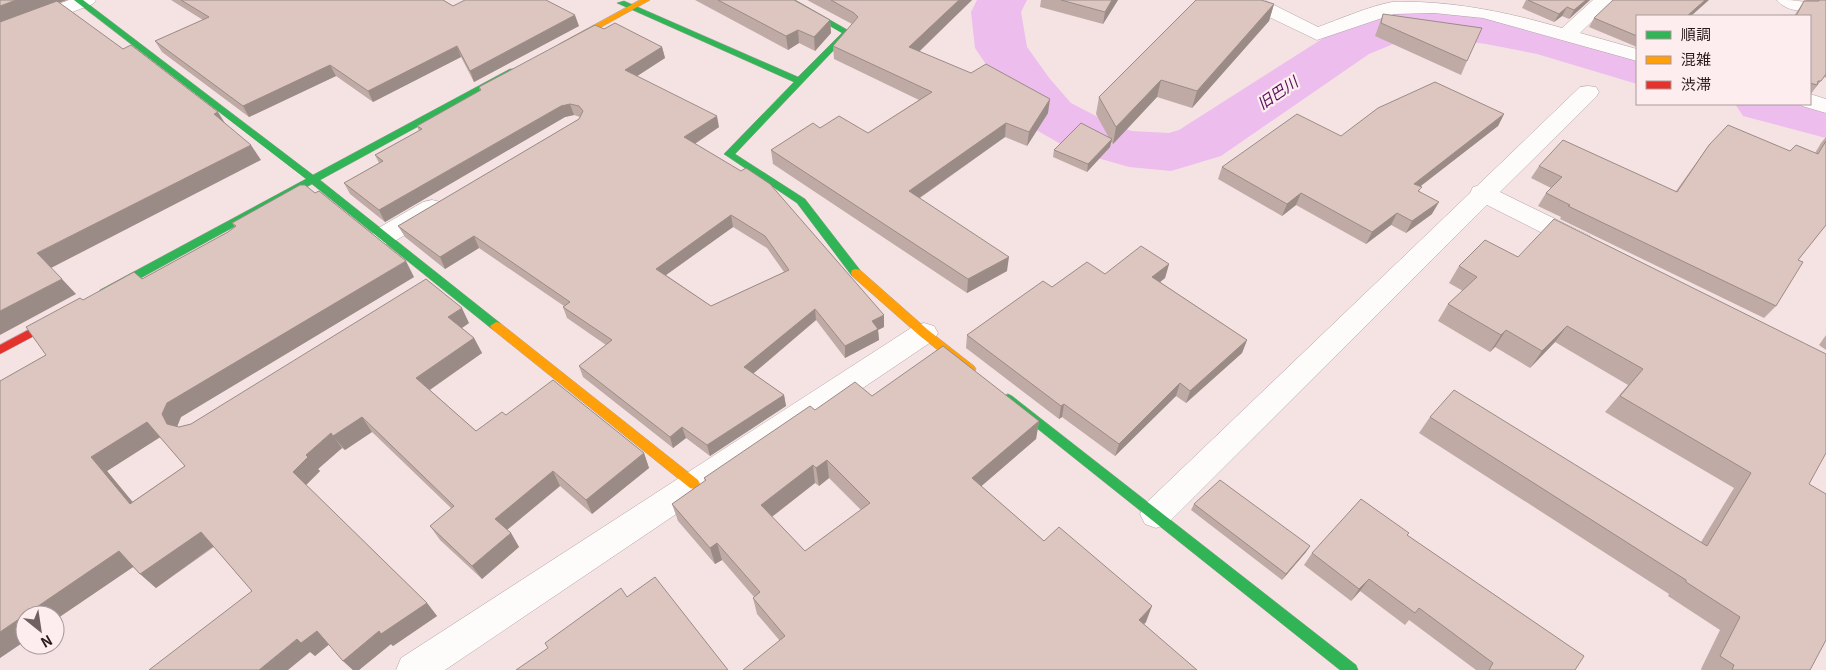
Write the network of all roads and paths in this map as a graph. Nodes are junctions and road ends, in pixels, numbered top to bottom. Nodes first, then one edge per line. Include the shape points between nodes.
1 (616, 0) edge
2 (646, 0) edge
3 (789, 0) edge
4 (1249, 0) edge
5 (1604, 0) edge
6 (82, 1) edge
7 (1490, 6) edge
8 (632, 7) junction
9 (0, 34) edge
10 (1566, 35) junction
11 (554, 49) edge
12 (1636, 54) edge
13 (520, 68) edge
14 (800, 81) junction
15 (1588, 92) dead end
16 (1811, 101) edge
17 (1826, 106) edge
18 (312, 179) junction
19 (1482, 193) junction
20 (450, 197) edge
21 (384, 236) junction
22 (1606, 254) edge
23 (436, 278) junction
24 (411, 293) edge
25 (96, 298) edge
26 (69, 312) edge
27 (924, 333) junction
28 (0, 350) edge
29 (978, 375) edge
30 (1001, 393) edge
31 (694, 484) junction
32 (1156, 514) junction
33 (414, 670) edge
34 (1351, 670) edge

1 - 8 street
2 - 8 street
3 - 14 street via 847,32
4 - 7 street via 1317,34 1392,8
5 - 10 street
6 - 9 street
6 - 18 street
7 - 10 street
8 - 11 street
8 - 14 street
10 - 12 street
13 - 18 street
14 - 27 street via 729,154 802,201 860,278
15 - 19 street
16 - 17 street
18 - 21 street
18 - 25 street
19 - 22 street
19 - 32 street
20 - 21 street
21 - 23 street
23 - 24 street
23 - 31 street
26 - 28 street
27 - 29 street
27 - 31 street
30 - 32 street
31 - 33 street
32 - 34 street

